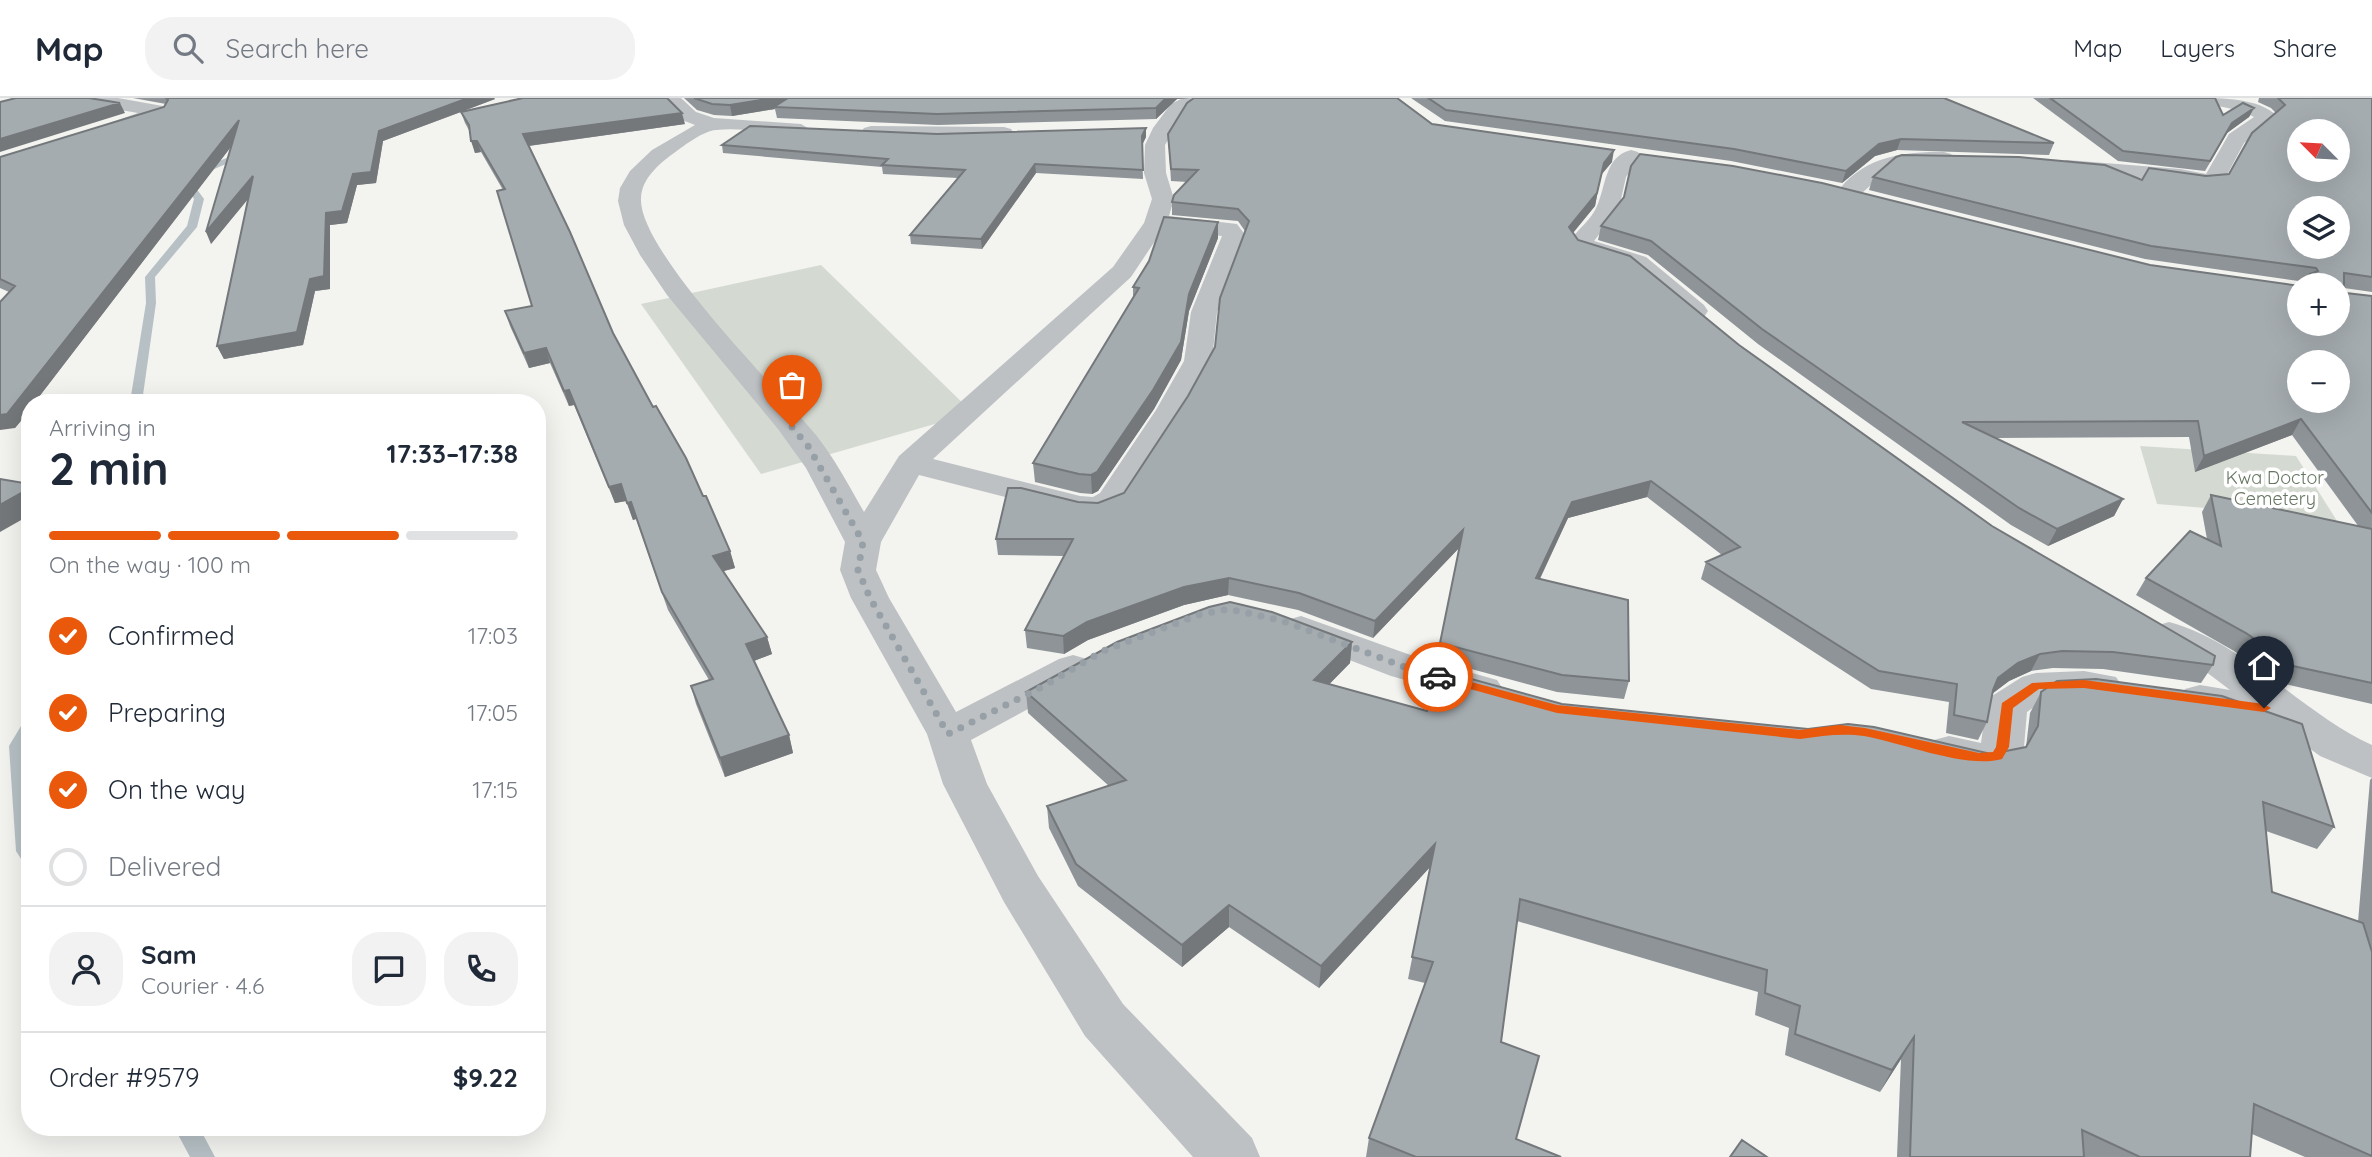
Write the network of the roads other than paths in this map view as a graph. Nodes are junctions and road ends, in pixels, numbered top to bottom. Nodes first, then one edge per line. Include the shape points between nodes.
1 (86, 98) edge
2 (1196, 98) edge
3 (2206, 98) edge
4 (671, 99) edge
5 (711, 124) junction
6 (825, 131) edge
7 (851, 131) edge
8 (1025, 132) edge
9 (94, 134) edge
10 (1630, 156) edge
11 (1963, 159) edge
12 (2041, 163) edge
13 (1820, 187) edge
14 (1847, 194) junction
15 (1871, 200) edge
16 (1156, 223) junction
17 (1714, 326) edge
18 (910, 463) junction
19 (863, 542) junction
20 (1270, 618) edge
21 (2144, 619) edge
22 (1103, 651) edge
23 (1519, 699) edge
24 (2291, 712) junction
25 (948, 734) junction
26 (1915, 744) edge
27 (2372, 763) edge
28 (1231, 1157) edge

1 - 9 street via 161,111
2 - 16 street via 1149,128 1163,200
3 - 12 street via 2248,106 2267,116 2230,146 2214,179
4 - 5 street via 689,116
5 - 6 street
5 - 19 street via 648,164 628,200 632,217 679,293 808,446
7 - 8 street
10 - 17 street via 1615,176 1608,208 1581,242 1637,262
11 - 14 street via 1884,162
13 - 14 street
14 - 15 street
16 - 18 street via 1122,272
16 - 18 street via 1229,229 1234,236 1204,312 1198,362 1112,500 1099,507 1080,506
18 - 19 street
19 - 25 street via 858,570 870,598
20 - 23 street via 1405,667
21 - 24 street via 2219,662
22 - 25 street
24 - 26 street via 2084,684 2036,686 2007,706 1997,756 1979,758
24 - 27 street via 2335,746
25 - 28 street via 965,784 1021,890 1104,1020

